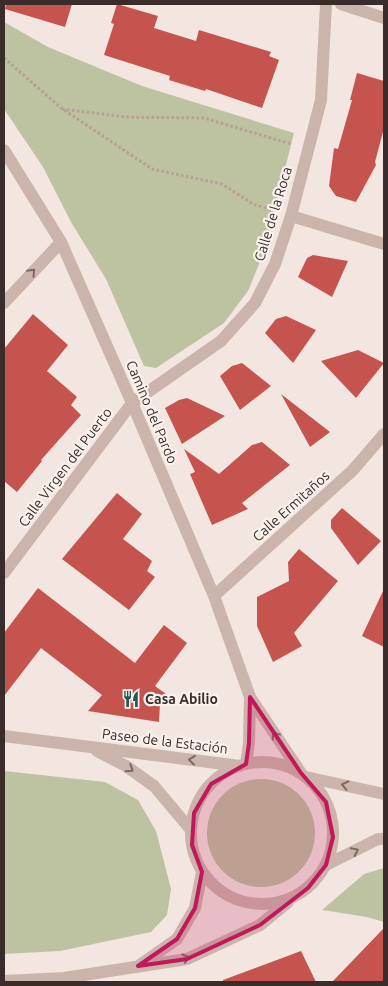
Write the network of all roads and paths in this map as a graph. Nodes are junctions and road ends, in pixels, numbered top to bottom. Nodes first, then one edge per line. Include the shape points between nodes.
1 (326, 4) edge
2 (341, 4) edge
3 (384, 18) edge
4 (4, 58) edge
5 (61, 108) junction
6 (309, 149) junction
7 (4, 150) edge
8 (291, 216) junction
9 (61, 242) junction
10 (384, 244) edge
11 (4, 303) edge
12 (132, 403) junction
13 (384, 434) edge
14 (4, 573) edge
15 (214, 596) junction
16 (250, 697) junction
17 (4, 736) edge
18 (87, 746) junction
19 (243, 765) junction
20 (303, 775) junction
21 (384, 794) edge
22 (192, 830) junction
23 (384, 839) edge
24 (326, 865) junction
25 (202, 872) junction
26 (292, 899) junction
27 (138, 966) junction
28 (4, 981) edge

1 - 6 street, Calle de la Roca via 322,100
2 - 3 street
4 - 5 path
5 - 6 path via 125,117 204,118
5 - 8 path via 152,169 222,184 253,204
6 - 8 street, Calle de la Roca
7 - 9 street, Camino del Pardo
8 - 10 street
8 - 12 street, Calle de la Roca via 275,264 255,303 221,341
11 -> 9 street
9 - 12 street, Camino del Pardo
12 - 14 street, Calle Virgen del Puerto
12 - 15 street, Camino del Pardo
13 - 15 street, Calle Ermitaños via 353,470
15 - 16 street, Camino del Pardo
16 - 19 street, Camino del Pardo via 249,743
20 -> 16 street, Camino del Pardo
17 - 18 street, Paseo de la Estación
19 -> 18 street, Paseo de la Estación
18 -> 22 street, Paseo de la Estación via 126,766 154,786
19 - 20 street via 264,762 283,765
19 - 22 street via 211,784 194,813
21 -> 20 street
20 - 24 street via 326,802 332,819 333,837
22 - 25 street via 192,845
24 -> 23 street
24 - 26 street via 308,888
25 - 26 street via 216,888 233,899 252,904
25 - 27 street via 195,908 177,939
27 -> 26 street via 188,959 260,925
27 - 28 street via 64,978

